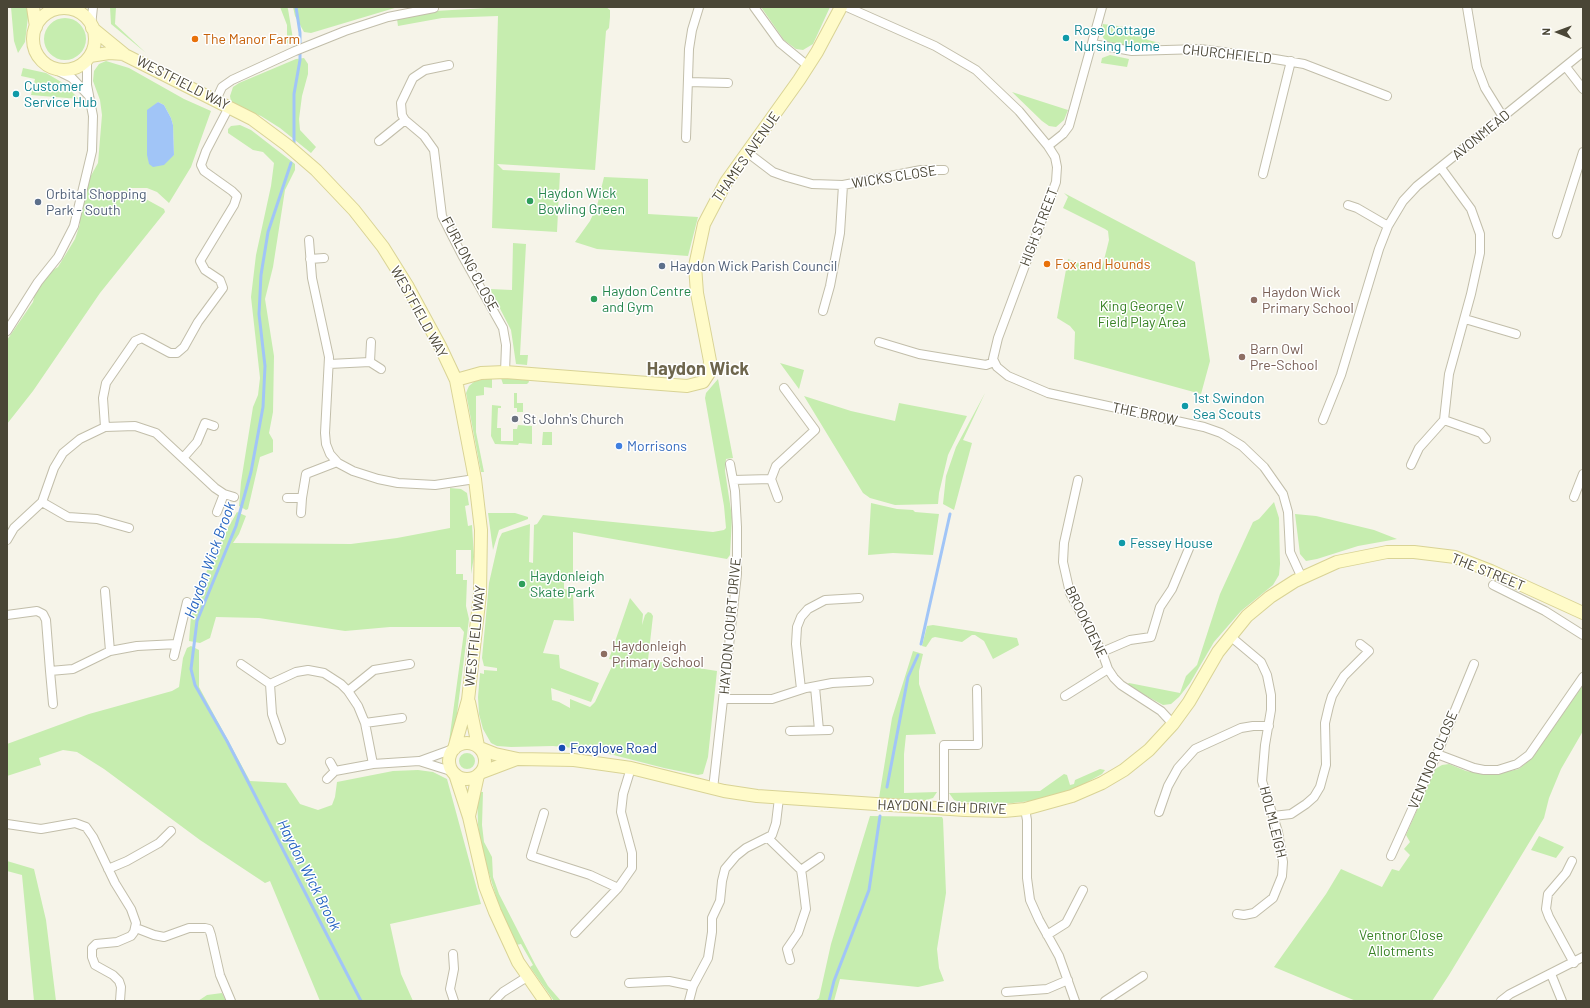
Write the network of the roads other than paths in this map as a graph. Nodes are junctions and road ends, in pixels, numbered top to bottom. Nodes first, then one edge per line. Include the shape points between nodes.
1 (33, 7) edge
2 (93, 7) edge
3 (699, 7) edge
4 (754, 7) edge
5 (841, 7) edge
6 (848, 7) edge
7 (1102, 7) edge
8 (1467, 7) edge
9 (64, 8) edge
10 (434, 8) edge
11 (36, 27) junction
12 (92, 27) junction
13 (1093, 44) junction
14 (1583, 52) edge
15 (125, 55) junction
16 (88, 58) junction
17 (1291, 61) junction
18 (449, 65) dead end
19 (808, 66) junction
20 (1566, 67) junction
21 (54, 68) junction
22 (688, 82) junction
23 (728, 83) dead end
24 (1583, 89) edge
25 (89, 96) junction
26 (1387, 96) dead end
27 (216, 100) junction
28 (229, 106) junction
29 (1503, 117) junction
30 (405, 120) junction
31 (686, 138) dead end
32 (379, 141) dead end
33 (1048, 146) junction
34 (1583, 152) edge
35 (748, 153) junction
36 (1442, 168) junction
37 (944, 170) dead end
38 (1263, 174) dead end
39 (843, 185) junction
40 (1348, 205) dead end
41 (1388, 226) junction
42 (1557, 234) dead end
43 (309, 240) dead end
44 (324, 258) dead end
45 (310, 259) junction
46 (823, 311) dead end
47 (1465, 319) junction
48 (7, 331) edge
49 (1516, 334) dead end
50 (371, 342) dead end
51 (879, 342) dead end
52 (370, 362) junction
53 (329, 364) junction
54 (995, 365) junction
55 (381, 369) dead end
56 (506, 372) junction
57 (456, 380) junction
58 (784, 388) dead end
59 (1322, 420) dead end
60 (1444, 420) junction
61 (214, 426) dead end
62 (106, 427) junction
63 (1486, 439) dead end
64 (183, 458) junction
65 (337, 462) junction
66 (730, 464) dead end
67 (1411, 466) dead end
68 (1583, 474) edge
69 (475, 479) junction
70 (771, 479) junction
71 (733, 480) junction
72 (1078, 480) dead end
73 (224, 494) junction
74 (234, 496) dead end
75 (1574, 497) dead end
76 (287, 498) dead end
77 (302, 498) junction
78 (778, 498) dead end
79 (42, 502) junction
80 (217, 512) dead end
81 (300, 513) dead end
82 (129, 528) dead end
83 (7, 540) edge
84 (1190, 546) dead end
85 (1365, 555) joint
86 (1302, 578) junction
87 (1493, 585) dead end
88 (105, 591) dead end
89 (859, 598) dead end
90 (187, 602) dead end
91 (1583, 613) edge
92 (7, 615) edge
93 (1583, 635) edge
94 (1230, 636) junction
95 (177, 644) junction
96 (1360, 644) dead end
97 (110, 651) junction
98 (1102, 652) junction
99 (174, 656) dead end
100 (410, 663) dead end
101 (241, 664) dead end
102 (1474, 664) dead end
103 (1108, 668) junction
104 (50, 671) junction
105 (1583, 677) edge
106 (869, 681) dead end
107 (270, 684) junction
108 (815, 687) junction
109 (801, 689) junction
110 (977, 689) dead end
111 (348, 691) junction
112 (1065, 696) dead end
113 (724, 698) junction
114 (468, 700) junction
115 (53, 704) dead end
116 (402, 718) dead end
117 (365, 723) junction
118 (1173, 724) junction
119 (1269, 726) junction
120 (819, 730) junction
121 (829, 730) dead end
122 (790, 731) dead end
123 (281, 740) dead end
124 (479, 747) junction
125 (454, 749) junction
126 (1437, 754) junction
127 (518, 759) junction
128 (330, 762) dead end
129 (419, 762) junction
130 (373, 764) junction
131 (631, 768) junction
132 (335, 771) junction
133 (454, 773) junction
134 (479, 774) junction
135 (327, 779) dead end
136 (713, 788) junction
137 (779, 798) junction
138 (944, 809) junction
139 (1025, 809) junction
140 (1159, 812) dead end
141 (544, 813) dead end
142 (1274, 816) junction
143 (469, 817) junction
144 (7, 824) edge
145 (171, 831) dead end
146 (768, 838) junction
147 (1391, 856) dead end
148 (820, 857) dead end
149 (1572, 861) dead end
150 (108, 869) junction
151 (801, 870) junction
152 (618, 888) junction
153 (1083, 890) dead end
154 (1237, 914) dead end
155 (136, 928) junction
156 (575, 933) dead end
157 (1047, 935) junction
158 (453, 954) dead end
159 (1583, 957) edge
160 (790, 960) dead end
161 (1574, 963) junction
162 (1551, 974) junction
163 (1143, 976) dead end
164 (527, 977) junction
165 (1068, 980) junction
166 (629, 983) dead end
167 (693, 986) junction
168 (1006, 992) dead end
169 (120, 1001) edge
170 (231, 1001) edge
171 (454, 1001) edge
172 (494, 1001) edge
173 (545, 1001) edge
174 (689, 1001) edge
175 (1075, 1001) edge
176 (1105, 1001) edge
177 (1501, 1001) edge
178 (1562, 1001) edge

1 - 11 street
2 - 12 street
3 - 22 street via 690,41
4 - 19 street via 780,43
5 - 19 street, THAMES AVENUE
6 - 33 street, HIGH STREET via 929,43 971,66 993,85
7 - 13 street
8 - 29 street via 1477,67 1485,88
9 - 11 street via 46,14
9 - 12 street via 82,14
10 - 27 street via 388,17 295,51 232,80 222,87
11 - 21 street via 33,37 36,52 41,60
12 - 15 street, WESTFIELD WAY
12 - 16 street via 94,41
13 - 17 street, CHURCHFIELD via 1143,52 1177,48 1200,49
13 - 33 street via 1068,126 1063,134
14 - 20 street, AVONMEAD
15 - 16 street, WESTFIELD WAY via 109,53
15 - 27 street, WESTFIELD WAY
16 - 21 street via 74,68
16 - 25 street via 86,73
17 - 26 street, CHURCHFIELD
17 - 38 street, CHURCHFIELD
18 - 30 street via 425,70 412,78 402,103 402,115
19 - 35 street, THAMES AVENUE
20 - 24 street
20 - 29 street, AVONMEAD
21 - 25 street via 72,78
22 - 23 street
22 - 31 street
25 - 48 street via 93,116 92,151 74,226 58,257 38,282
27 - 28 street, WESTFIELD WAY
28 - 57 street, WESTFIELD WAY via 252,119 302,157 354,210 383,247 408,287
28 - 62 street via 201,165 204,171 237,196 234,206 200,261 205,270 220,280 223,288 198,322 184,347 177,353 170,353 142,338 135,341 106,383 103,398
29 - 36 street, AVONMEAD
30 - 32 street
30 - 56 street, FURLONG CLOSE via 424,136 434,150 442,216 503,328
33 - 54 street, HIGH STREET via 1056,162 1056,182 998,338 993,355
34 - 42 street
35 - 39 street, WICKS CLOSE via 773,172 787,177 816,184
35 - 56 street, THAMES AVENUE via 716,199 704,224 698,247 696,283 710,361 709,373 702,382 690,386
36 - 41 street, AVONMEAD via 1408,194
36 - 47 street via 1471,209 1480,234 1478,265
37 - 39 street, WICKS CLOSE via 921,170
39 - 46 street, WICKS CLOSE via 840,233
40 - 41 street
41 - 59 street, AVONMEAD via 1341,374
43 - 45 street
44 - 45 street
45 - 53 street
47 - 49 street
47 - 60 street via 1449,374
50 - 52 street
51 - 54 street via 927,355
52 - 53 street
52 - 55 street
53 - 65 street via 325,438 330,454
54 - 86 street, THE BROW via 1013,378 1048,393 1204,427 1221,433 1242,446 1264,467 1283,494 1288,512 1290,552
56 - 57 street, THAMES AVENUE via 481,373
57 - 69 street, WESTFIELD WAY
58 - 70 street via 815,430 776,466
60 - 63 street via 1481,433
60 - 67 street via 1419,448
61 - 64 street via 206,423 197,442
62 - 64 street via 135,426 151,430 164,438
62 - 79 street via 80,439 63,453 54,468
64 - 73 street
65 - 69 street via 366,476 398,484 435,485
65 - 77 street via 306,474
66 - 71 street, HAYDON COURT DRIVE
68 - 75 street
69 - 114 street, WESTFIELD WAY via 481,530 481,564
70 - 71 street
70 - 78 street
71 - 113 street, HAYDON COURT DRIVE via 737,526 736,574
72 - 98 street, BROOKDENE via 1064,543 1063,562 1074,602
73 - 74 street
73 - 80 street
76 - 77 street
77 - 81 street
79 - 82 street via 68,517 97,519
79 - 83 street via 14,528
84 - 98 street via 1172,589 1160,607 1151,637 1130,640
85 - 86 street, HAYDONLEIGH DRIVE via 1337,562
85 - 91 street, THE STREET via 1408,552 1455,557
86 - 94 street, HAYDONLEIGH DRIVE via 1256,608
87 - 93 street via 1545,610
88 - 97 street
89 - 109 street via 825,600 808,609 801,617 797,627 796,644
90 - 95 street
92 - 104 street via 37,611 43,614 46,620
94 - 118 street, HAYDONLEIGH DRIVE
94 - 119 street, HOLMLEIGH via 1261,662 1266,670 1271,695
95 - 97 street via 137,646
95 - 99 street
96 - 142 street via 1369,651 1344,676 1328,706 1325,723 1326,765 1320,787 1314,797 1291,814
97 - 104 street via 73,669
98 - 103 street, BROOKDENE
100 - 111 street via 374,670
101 - 107 street
102 - 126 street, VENTNOR CLOSE
103 - 112 street, BROOKDENE
103 - 118 street, BROOKDENE via 1121,685 1156,708
104 - 115 street
105 - 126 street via 1529,755 1517,764 1498,770 1484,770
106 - 108 street via 832,683
107 - 111 street via 296,672 312,670 327,674
107 - 123 street via 272,714
108 - 109 street
108 - 120 street
109 - 113 street via 772,699
110 - 138 street via 978,745 944,745
111 - 117 street
113 - 136 street, HAYDON COURT DRIVE
114 - 124 street, WESTFIELD WAY
114 - 125 street, WESTFIELD WAY
116 - 117 street
117 - 130 street
118 - 139 street, HAYDONLEIGH DRIVE via 1149,750 1113,778 1059,801
119 - 140 street via 1241,728 1195,749 1178,768 1168,786
119 - 142 street, HOLMLEIGH via 1262,781
120 - 121 street
120 - 122 street
124 - 125 street via 465,743
124 - 127 street, HAYDONLEIGH DRIVE
124 - 134 street, WESTFIELD WAY via 484,754 485,762
125 - 129 street
125 - 133 street, WESTFIELD WAY via 449,761
126 - 147 street, VENTNOR CLOSE
127 - 131 street, HAYDONLEIGH DRIVE via 574,760
127 - 134 street, HAYDONLEIGH DRIVE
128 - 132 street
129 - 130 street
129 - 133 street
130 - 132 street
131 - 136 street, HAYDONLEIGH DRIVE
131 - 152 street via 621,812 632,853 632,868
132 - 135 street
133 - 134 street via 469,778
133 - 143 street, WESTFIELD WAY
134 - 143 street, WESTFIELD WAY
136 - 137 street, HAYDONLEIGH DRIVE
137 - 138 street, HAYDONLEIGH DRIVE
137 - 146 street via 776,823 772,835
138 - 139 street, HAYDONLEIGH DRIVE
139 - 157 street via 1029,894
141 - 152 street via 531,856 590,875
142 - 154 street, HOLMLEIGH via 1282,854 1283,870 1280,882 1273,898 1264,907 1250,914
143 - 164 street, WESTFIELD WAY via 483,879 492,905 510,947
144 - 150 street via 41,829 72,823 82,824 93,837
145 - 150 street via 159,843
146 - 151 street
146 - 167 street via 746,848 725,869 720,900 712,918 708,958
148 - 151 street
149 - 161 street via 1566,873 1548,894 1546,909
150 - 155 street via 136,919
151 - 160 street via 806,909 798,933 787,950
152 - 156 street
153 - 157 street via 1066,923
155 - 169 street via 131,936 122,941 96,944 92,947 95,965 119,981
155 - 170 street via 160,937 189,928 209,929 220,975
157 - 165 street
158 - 171 street via 454,969 450,990
159 - 161 street
161 - 162 street
162 - 177 street
162 - 178 street
163 - 176 street
164 - 172 street
164 - 173 street, WESTFIELD WAY
165 - 168 street via 1046,989
165 - 175 street
166 - 167 street via 669,981
167 - 174 street

